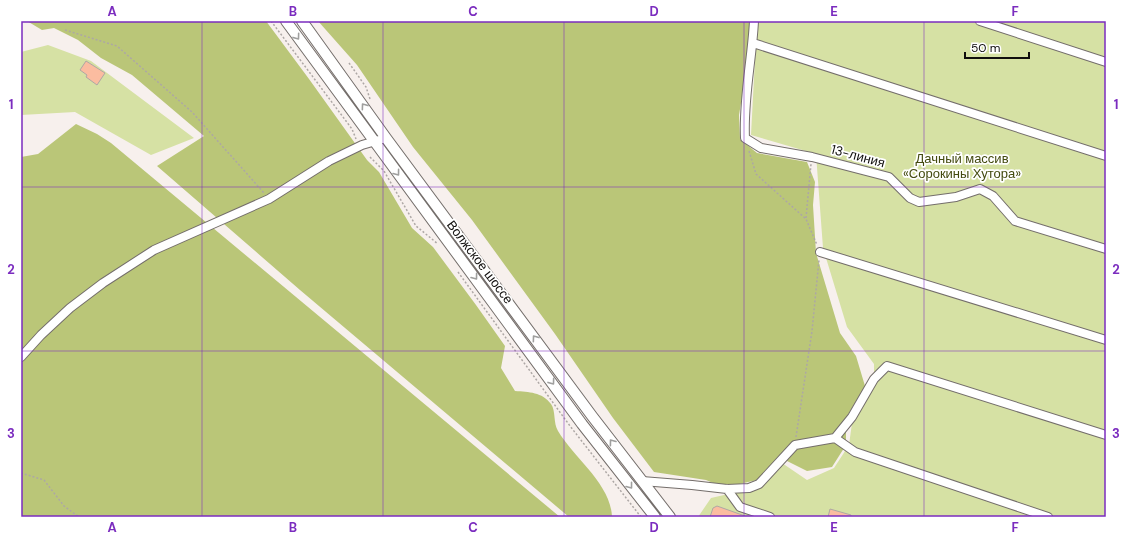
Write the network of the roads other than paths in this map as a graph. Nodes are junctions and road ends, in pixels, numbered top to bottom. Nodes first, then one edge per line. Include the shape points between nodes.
1 (286, 21) edge
2 (302, 21) edge
3 (754, 21) edge
4 (980, 21) edge
5 (752, 43) junction
6 (1106, 62) edge
7 (386, 138) junction
8 (374, 141) junction
9 (1106, 156) edge
10 (1106, 249) edge
11 (820, 252) road end
12 (1106, 340) edge
13 (21, 357) edge
14 (1106, 435) edge
15 (835, 438) junction
16 (642, 481) junction
17 (727, 489) junction
18 (655, 517) edge
19 (670, 517) edge
20 (770, 517) edge
21 (1048, 517) edge

1 -> 8 main road, Волжское шоссе
7 -> 2 main road, Волжское шоссе
3 - 5 street
4 - 6 street
5 - 9 street
5 - 10 street, 13-линия via 744,138 761,148 812,156 889,177 910,198 919,202 956,197 980,189 993,196 1015,221
7 - 8 street
16 -> 7 main road, Волжское шоссе
8 - 13 street via 329,161 270,199 154,250 70,308
8 -> 18 main road, Волжское шоссе via 582,424
11 - 12 street
14 - 15 street via 887,366 874,379 852,417
15 - 17 street via 795,445 759,484 749,488
15 - 21 street via 855,452
16 - 17 street
16 - 19 main road, Волжское шоссе
17 - 20 street via 740,507

